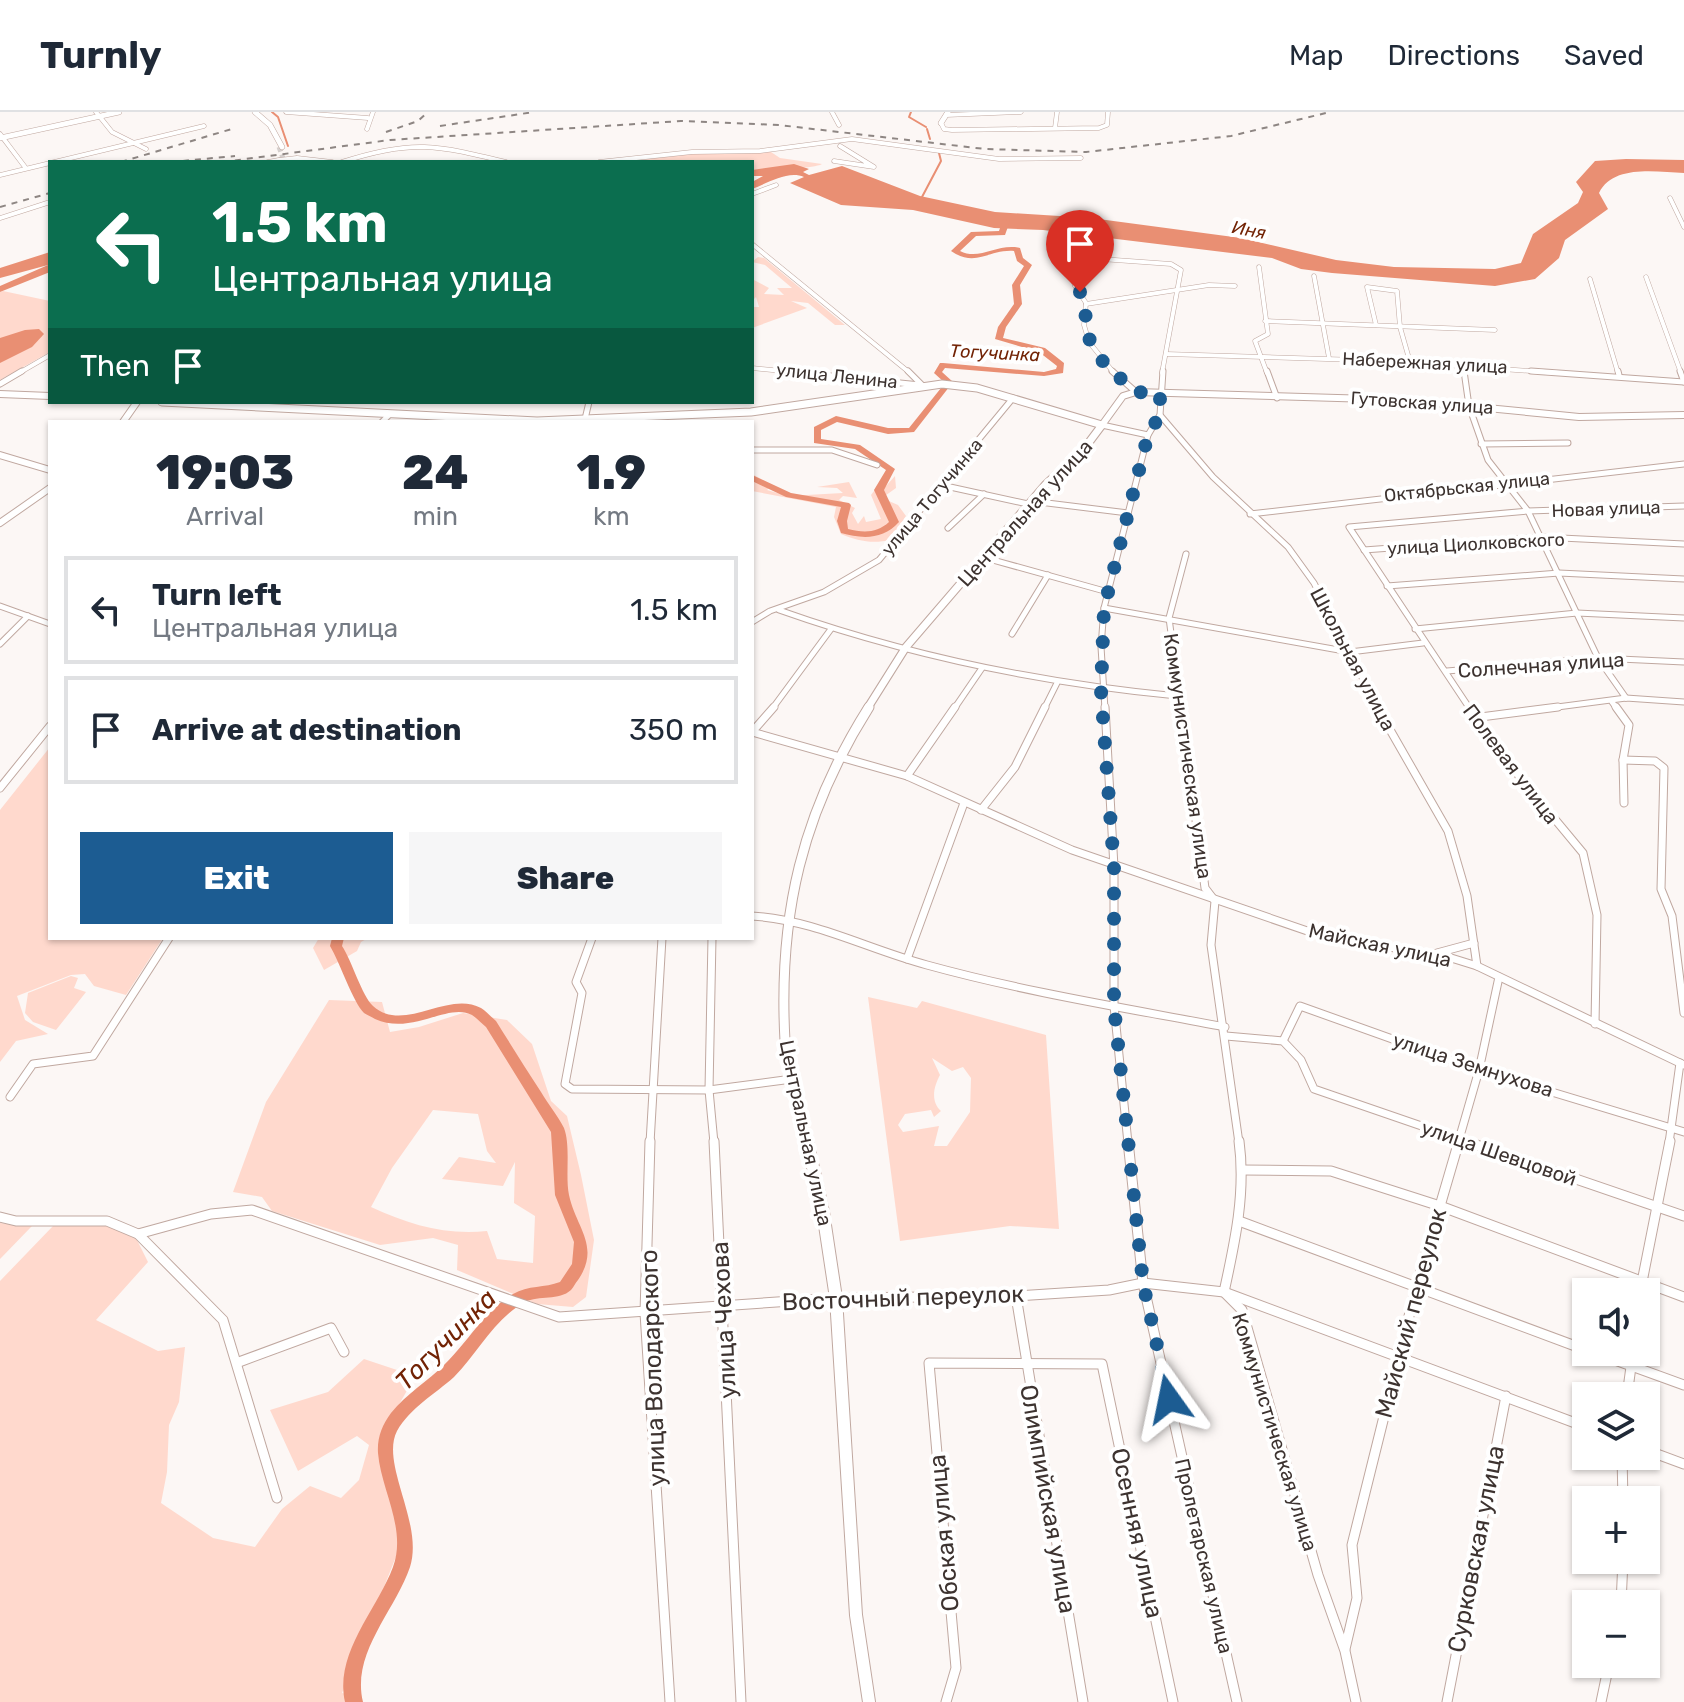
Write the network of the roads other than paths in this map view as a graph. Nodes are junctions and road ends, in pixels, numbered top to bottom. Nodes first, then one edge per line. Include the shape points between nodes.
1 (119, 112) edge
2 (255, 112) edge
3 (286, 112) edge
4 (373, 112) edge
5 (832, 112) edge
6 (1021, 112) edge
7 (1057, 112) edge
8 (1108, 112) edge
9 (947, 113) edge
10 (99, 114) edge
11 (368, 118) junction
12 (941, 123) joint
13 (839, 125) dead end
14 (204, 126) dead end
15 (1055, 128) junction
16 (367, 129) dead end
17 (1, 136) edge
18 (134, 142) junction
19 (840, 145) junction
20 (280, 147) tunnel mouth
21 (146, 149) dead end
22 (1081, 158) dead end
23 (56, 160) edge
24 (288, 160) edge
25 (314, 160) edge
26 (348, 160) edge
27 (498, 160) edge
28 (627, 160) edge
29 (48, 162) edge
30 (25, 167) junction
31 (0, 175) edge
32 (776, 185) dead end
33 (754, 193) edge
34 (1670, 198) dead end
35 (48, 203) edge
36 (0, 218) edge
37 (1684, 227) edge
38 (754, 246) edge
39 (1101, 259) dead end
40 (1068, 262) dead end
41 (1259, 267) dead end
42 (1314, 276) dead end
43 (1646, 277) dead end
44 (1590, 279) dead end
45 (1235, 286) dead end
46 (1178, 290) junction
47 (1086, 304) junction
48 (1265, 321) junction
49 (1322, 323) junction
50 (1376, 325) junction
51 (1400, 327) junction
52 (1495, 330) dead end
53 (1166, 354) junction
54 (48, 356) edge
55 (1262, 356) junction
56 (1329, 358) junction
57 (1410, 362) junction
58 (1463, 365) junction
59 (754, 368) edge
60 (1619, 375) junction
61 (1684, 382) edge
62 (0, 384) edge
63 (922, 385) junction
64 (1136, 392) junction
65 (1160, 393) junction
66 (0, 394) edge
67 (48, 396) edge
68 (1013, 398) junction
69 (1277, 398) junction
70 (199, 404) edge
71 (332, 404) edge
72 (589, 404) edge
73 (1469, 406) junction
74 (330, 411) junction
75 (390, 414) junction
76 (1160, 415) junction
77 (1684, 415) edge
78 (1073, 416) junction
79 (585, 419) junction
80 (384, 420) edge
81 (516, 420) edge
82 (561, 420) edge
83 (1082, 425) junction
84 (1102, 425) junction
85 (1148, 435) junction
86 (1092, 440) junction
87 (1568, 443) dead end
88 (1481, 444) junction
89 (754, 450) edge
90 (0, 455) edge
91 (1684, 464) edge
92 (877, 465) dead end
93 (48, 469) edge
94 (1507, 483) junction
95 (941, 485) junction
96 (48, 489) edge
97 (984, 494) junction
98 (1029, 503) junction
99 (1684, 506) edge
100 (1528, 511) junction
101 (1128, 513) junction
102 (1250, 514) junction
103 (0, 523) edge
104 (1349, 527) joint
105 (948, 528) dead end
106 (1541, 537) junction
107 (1684, 544) edge
108 (1364, 550) junction
109 (1186, 554) dead end
110 (982, 557) junction
111 (1559, 573) junction
112 (1048, 575) junction
113 (1684, 579) edge
114 (1387, 586) junction
115 (1108, 592) junction
116 (0, 606) edge
117 (1104, 608) junction
118 (779, 610) junction
119 (1577, 613) junction
120 (28, 616) junction
121 (1169, 618) junction
122 (1684, 618) edge
123 (754, 621) edge
124 (48, 623) edge
125 (831, 629) junction
126 (1415, 629) junction
127 (1012, 634) dead end
128 (1423, 643) junction
129 (0, 644) edge
130 (906, 647) junction
131 (1350, 652) junction
132 (1598, 658) junction
133 (1684, 662) edge
134 (982, 668) junction
135 (1447, 671) junction
136 (1057, 683) junction
137 (1101, 691) junction
138 (1177, 696) junction
139 (1626, 698) junction
140 (1612, 702) junction
141 (1684, 702) edge
142 (1473, 718) junction
143 (48, 728) edge
144 (754, 730) edge
145 (754, 733) edge
146 (838, 756) junction
147 (1623, 760) junction
148 (907, 776) junction
149 (0, 788) edge
150 (964, 803) junction
151 (1624, 803) dead end
152 (981, 810) junction
153 (1114, 867) junction
154 (1215, 901) junction
155 (754, 916) edge
156 (787, 916) junction
157 (168, 940) edge
158 (591, 940) edge
159 (662, 940) edge
160 (712, 940) edge
161 (1474, 943) junction
162 (1431, 954) junction
163 (907, 959) junction
164 (1477, 966) junction
165 (1499, 977) junction
166 (1114, 1006) junction
167 (1684, 1013) edge
168 (1595, 1024) junction
169 (1226, 1031) junction
170 (1283, 1041) junction
171 (1682, 1064) edge
172 (1479, 1070) junction
173 (793, 1079) junction
174 (653, 1088) junction
175 (709, 1090) junction
176 (10, 1097) dead end
177 (1672, 1128) junction
178 (1684, 1132) edge
179 (1459, 1139) junction
180 (1242, 1170) junction
181 (1440, 1206) junction
182 (1657, 1207) junction
183 (1684, 1216) edge
184 (0, 1217) edge
185 (1239, 1221) junction
186 (138, 1234) junction
187 (1619, 1278) edge
188 (1643, 1278) edge
189 (1143, 1283) junction
190 (1416, 1288) junction
191 (1660, 1291) edge
192 (1224, 1292) junction
193 (1016, 1296) junction
194 (1684, 1297) edge
195 (836, 1298) junction
196 (723, 1304) junction
197 (645, 1313) junction
198 (1572, 1345) edge
199 (344, 1352) dead end
200 (1397, 1359) junction
201 (239, 1362) junction
202 (1024, 1364) junction
203 (1631, 1366) joint
204 (1629, 1382) edge
205 (1684, 1385) edge
206 (1506, 1396) junction
207 (1572, 1422) edge
208 (1660, 1455) edge
209 (1684, 1464) edge
210 (277, 1498) dead end
211 (1345, 1651) junction
212 (1606, 1678) edge
213 (867, 1701) edge
214 (670, 1702) edge
215 (741, 1702) edge
216 (946, 1702) edge
217 (1083, 1702) edge
218 (1173, 1702) edge
219 (1237, 1702) edge
220 (1356, 1702) edge
221 (1447, 1702) edge
222 (1601, 1702) edge

1 - 10 main road
2 - 20 main road
3 - 11 street
4 - 11 street
5 - 13 street
6 - 9 street
7 - 15 street
8 - 15 street via 1103,127
9 - 12 street
10 - 17 main road
10 - 18 street via 112,132
11 - 16 street
12 - 15 street via 952,130
14 - 18 street
17 - 30 street
18 - 21 street
18 - 23 street
19 - 19 street via 841,155 834,161 874,167
19 - 22 street via 858,139 999,159
19 - 28 street
24 - 25 street, bridge
26 - 27 street via 382,149 437,145
29 - 30 street
30 - 31 street
32 - 33 street
34 - 37 street
35 - 36 street
38 - 63 street
39 - 46 street via 1177,266
40 - 47 street
41 - 48 street
42 - 49 street
43 - 61 street
44 - 60 street
45 - 46 street
46 - 47 street
46 - 53 street
47 - 64 street via 1085,332 1094,351
48 - 49 street
48 - 55 street via 1268,334 1255,341
49 - 50 street
49 - 56 street
50 - 51 street
50 - 51 street via 1367,287 1397,291
51 - 52 street
51 - 57 street
53 - 55 street, Набережная улица
53 - 65 street
54 - 62 street
55 - 56 street, Набережная улица
55 - 69 street
56 - 57 street, Набережная улица
57 - 58 street, Набережная улица
58 - 60 street, Набережная улица
58 - 73 street
59 - 63 street, улица Ленина
60 - 61 street, Набережная улица
63 - 68 main road via 959,385
63 - 79 main road via 771,410
64 - 65 street, Гутовская улица
64 - 84 street via 1123,396
65 - 69 street, Гутовская улица
65 - 76 street
66 - 67 street
68 - 78 main road
68 - 95 street, улица Тогучинка
69 - 73 street, Гутовская улица
70 - 74 main road
71 - 74 street
72 - 79 street
73 - 77 street, Гутовская улица via 1579,417
73 - 88 street
74 - 75 main road
75 - 80 street
75 - 81 main road
76 - 85 street, Пролетарская улица
76 - 102 street, Школьная улица
78 - 83 main road
78 - 84 main road
79 - 82 main road
83 - 84 main road
83 - 86 main road
84 - 85 street
84 - 86 main road, Центральная улица
85 - 101 street, Пролетарская улица
86 - 98 main road, Центральная улица
87 - 88 street
88 - 94 street
89 - 92 street via 811,448 860,456
90 - 93 street
91 - 94 street, Октябрьская улица
94 - 100 street
94 - 102 street, Октябрьская улица
95 - 97 street
95 - 118 street, улица Тогучинка via 879,560 824,592
96 - 103 street
97 - 98 street
97 - 105 street
98 - 101 street
98 - 110 main road, Центральная улица
99 - 100 street, Новая улица
100 - 104 street, Новая улица
100 - 106 street
101 - 115 street, Пролетарская улица
102 - 131 street, Школьная улица via 1288,547 1314,583
104 - 108 street, Полевая улица
106 - 107 street, улица Циолковского
106 - 108 street, улица Циолковского
106 - 111 street
108 - 114 street, Полевая улица
109 - 121 street, Коммунистическая улица
110 - 112 street
110 - 130 main road, Центральная улица
111 - 113 street
111 - 114 street
111 - 119 street
112 - 115 street
112 - 127 street
114 - 126 street, Полевая улица
115 - 117 street, Пролетарская улица
116 - 120 street
117 - 121 street
117 - 137 street, Пролетарская улица
118 - 123 street, улица Тогучинка
118 - 125 street
119 - 122 street
119 - 126 street
119 - 132 street
120 - 124 street
120 - 129 street
121 - 131 street
121 - 138 street, Коммунистическая улица
125 - 130 street
125 - 144 street via 794,684
126 - 128 street, Полевая улица
128 - 131 street
128 - 135 street, Полевая улица
130 - 134 street
130 - 146 main road, Центральная улица
131 - 161 street, Школьная улица via 1448,831
132 - 133 street, Солнечная улица
132 - 135 street, Солнечная улица
132 - 139 street
134 - 136 street
134 - 148 street
135 - 142 street, Полевая улица
136 - 137 street
136 - 152 street via 1005,782
137 - 138 street
137 - 153 street, Пролетарская улица
138 - 154 street, Коммунистическая улица via 1205,888
139 - 140 street
139 - 141 street
140 - 142 street
140 - 147 street via 1629,725
142 - 168 street, Полевая улица via 1583,853 1590,870 1600,973
143 - 149 street
145 - 146 street, Майская улица
146 - 148 street, Майская улица
146 - 156 main road, Центральная улица via 814,811
147 - 151 street
147 - 167 street via 1655,761 1664,768 1661,889 1672,916
148 - 150 street, Майская улица
150 - 152 street, Майская улица
150 - 163 street
152 - 153 street, Майская улица
153 - 154 street, Майская улица
153 - 166 street, Пролетарская улица
154 - 162 street, Майская улица via 1319,935
154 - 169 street, Коммунистическая улица via 1211,945
155 - 156 street
156 - 163 street
156 - 173 main road, Центральная улица via 785,1043
157 - 176 street via 93,1056 33,1064
158 - 174 street via 576,982 582,993 565,1084 572,1089
159 - 174 street, улица Володарского
160 - 175 street, улица Чехова
161 - 162 street
161 - 164 street, Школьная улица
162 - 164 street, Майская улица
163 - 166 street
164 - 165 street, Майская улица
165 - 168 street, Майская улица
165 - 172 street, Майский переулок
166 - 169 street
166 - 189 street, Пролетарская улица
168 - 171 street, Майская улица
169 - 170 street
169 - 180 street, Коммунистическая улица
170 - 172 street, улица Земнухова via 1300,1006
170 - 179 street, улица Шевцовой via 1301,1060 1314,1089
171 - 177 street
172 - 177 street, улица Земнухова
172 - 179 street, Майский переулок
173 - 175 street
173 - 195 main road, Центральная улица
174 - 175 street
174 - 197 street, улица Володарского
175 - 196 street, улица Чехова
177 - 178 street, улица Земнухова
177 - 182 street
179 - 181 street, Майский переулок
179 - 182 street, улица Шевцовой
180 - 181 street via 1331,1171
180 - 185 street, Коммунистическая улица
181 - 187 street
181 - 190 street, Майский переулок
182 - 183 street, улица Шевцовой
182 - 188 street
184 - 186 street via 107,1221
185 - 190 street
185 - 192 street, Коммунистическая улица
186 - 197 street, Восточный переулок via 211,1214 252,1210 559,1317
186 - 201 street via 223,1320
189 - 192 street, Восточный переулок
189 - 193 street, Восточный переулок
189 - 219 street, Пролетарская улица
190 - 198 street
190 - 200 street, Майский переулок
191 - 194 street
192 - 200 street, Восточный переулок
192 - 211 street, Коммунистическая улица via 1242,1310
193 - 195 street, Восточный переулок
193 - 202 street, Олимпийская улица
195 - 196 street, Восточный переулок
195 - 213 main road, Центральная улица via 856,1615
196 - 197 street, Восточный переулок
196 - 215 street, улица Чехова
197 - 214 street, улица Володарского
199 - 201 street via 331,1328
200 - 206 street, Восточный переулок
200 - 211 street, Майский переулок via 1352,1545 1357,1598
201 - 210 street
202 - 216 street, Обская улица via 929,1363 956,1668
202 - 217 street, Олимпийская улица
202 - 218 street, Осенняя улица via 1102,1364
203 - 204 street
203 - 205 street
206 - 207 street, Восточный переулок
206 - 221 street, Сурковская улица
208 - 209 street
211 - 220 street, Коммунистическая улица
212 - 222 street

